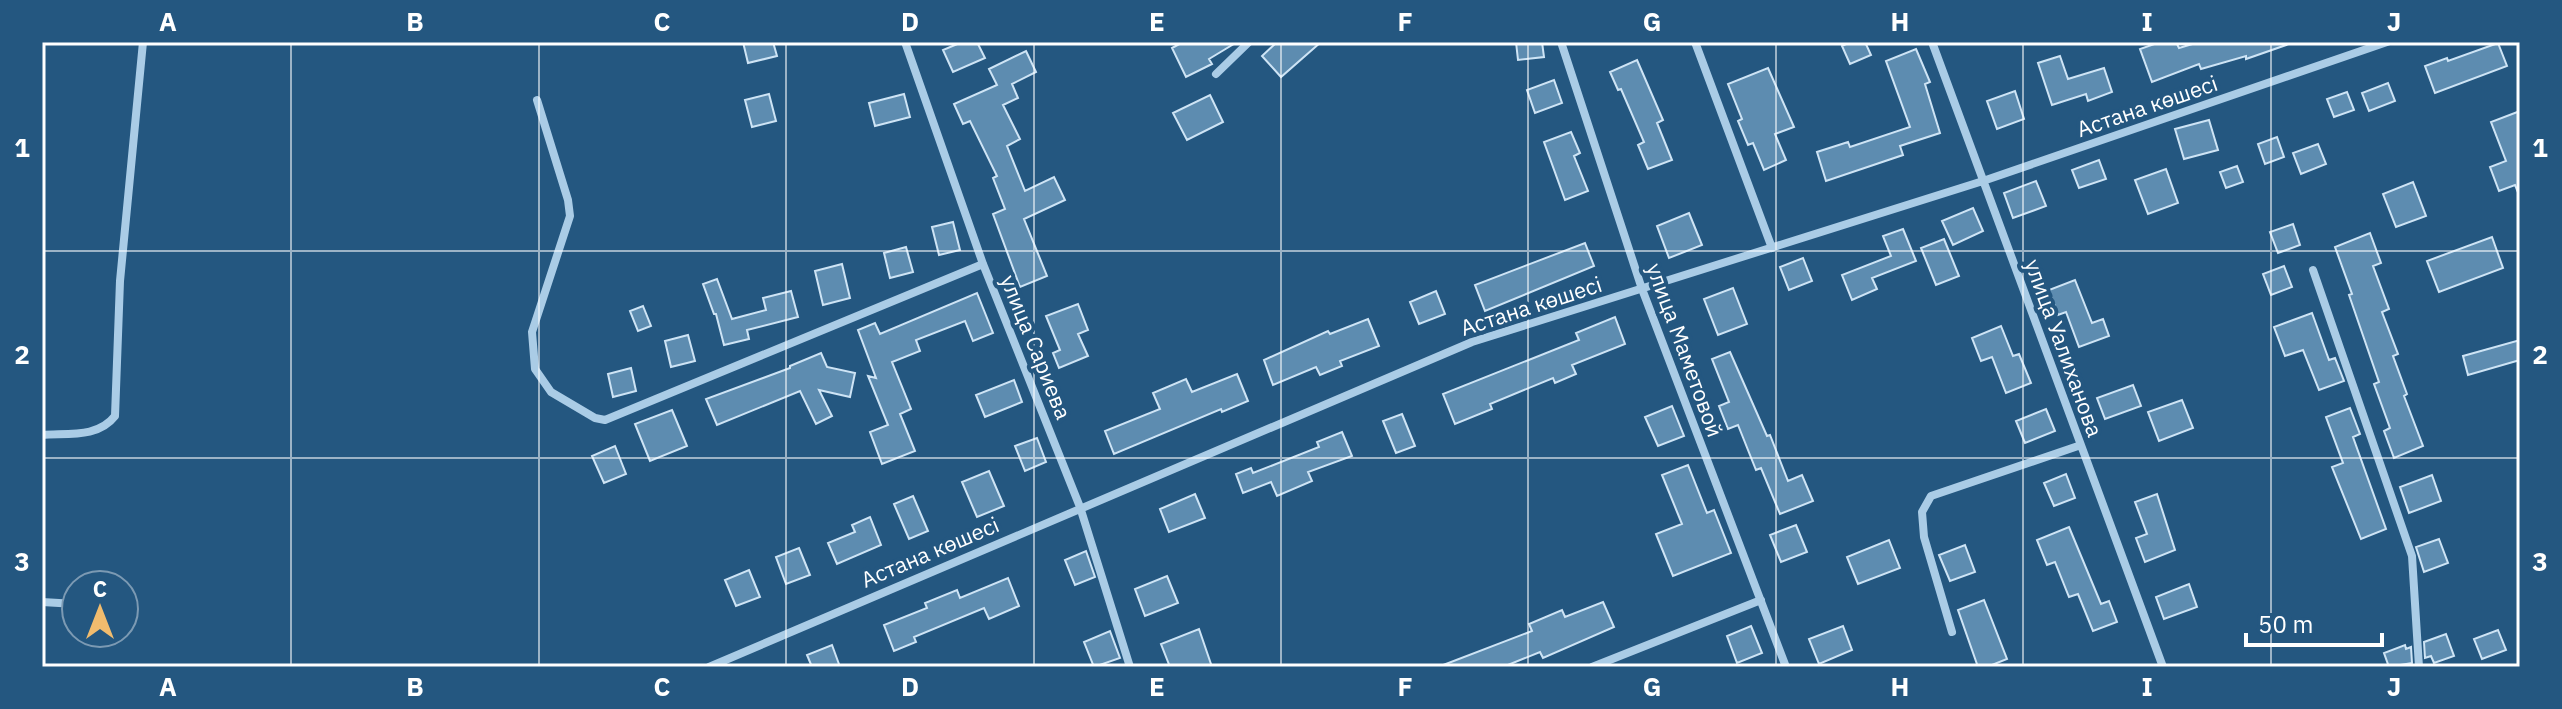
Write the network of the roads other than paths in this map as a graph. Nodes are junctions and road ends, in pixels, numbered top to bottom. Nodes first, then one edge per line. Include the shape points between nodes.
1 (143, 42) edge
2 (905, 42) edge
3 (1249, 42) edge
4 (1561, 42) edge
5 (1695, 42) edge
6 (1932, 42) edge
7 (2387, 42) edge
8 (1216, 74) dead end
9 (537, 100) dead end
10 (1983, 181) junction
11 (1772, 248) junction
12 (983, 264) junction
13 (2313, 270) dead end
14 (1642, 289) junction
15 (42, 435) edge
16 (2081, 445) junction
17 (1080, 507) junction
18 (1761, 600) junction
19 (1952, 632) dead end
20 (709, 667) edge
21 (1130, 667) edge
22 (1592, 667) edge
23 (1786, 667) edge
24 (2163, 667) edge
25 (2419, 667) edge

1 - 15 street via 120,281 115,416 96,431
2 - 12 street, улица Сариева
3 - 8 street
4 - 14 street, улица Маметовой
5 - 11 street
6 - 10 street, улица Уалиханова
7 - 10 street, Астана көшесі
9 - 12 street via 570,216 532,332 535,369 551,392 595,418 605,420
10 - 11 street, Астана көшесі
10 - 16 street, улица Уалиханова
11 - 14 street, Астана көшесі
12 - 17 street, улица Сариева
13 - 25 street via 2412,556
14 - 17 street, Астана көшесі via 1472,342
14 - 18 street, улица Маметовой
16 - 19 street via 1931,496 1922,512 1924,537
16 - 24 street, улица Уалиханова
17 - 20 street, Астана көшесі
17 - 21 street, улица Сариева
18 - 22 street
18 - 23 street, улица Маметовой

